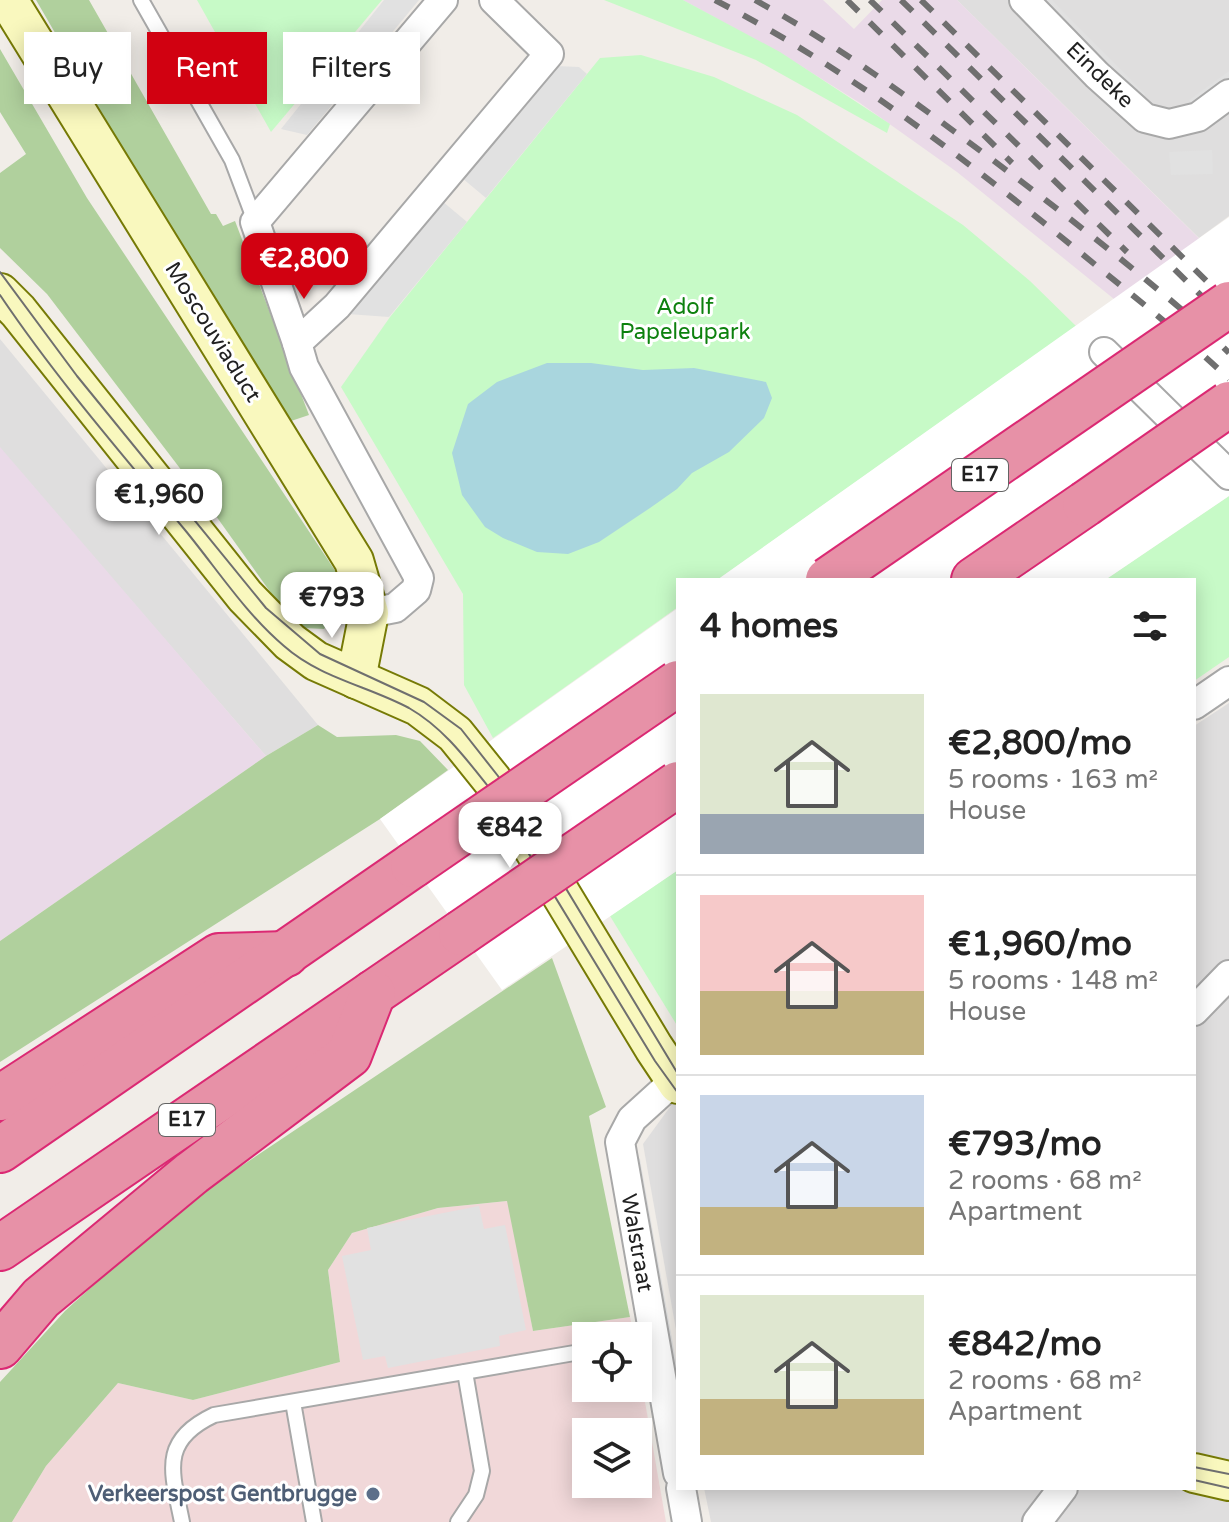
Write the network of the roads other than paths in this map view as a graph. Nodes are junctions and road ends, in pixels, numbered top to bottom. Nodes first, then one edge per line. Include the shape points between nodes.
1 (8, 0) edge
2 (141, 0) edge
3 (443, 0) edge
4 (494, 0) edge
5 (1024, 0) edge
6 (1229, 94) edge
7 (255, 222) junction
8 (0, 293) edge
9 (1229, 304) edge
10 (297, 343) junction
11 (1104, 352) dead end
12 (1229, 404) edge
13 (1229, 475) edge
14 (831, 578) edge
15 (977, 578) edge
16 (369, 613) junction
17 (356, 679) junction
18 (1229, 681) edge
19 (676, 684) edge
20 (1196, 704) edge
21 (676, 785) edge
22 (286, 954) junction
23 (1229, 975) edge
24 (373, 993) junction
25 (1196, 1009) edge
26 (673, 1067) edge
27 (0, 1098) edge
28 (0, 1150) edge
29 (0, 1248) edge
30 (644, 1322) edge
31 (0, 1346) edge
32 (572, 1353) edge
33 (652, 1365) edge
34 (465, 1372) junction
35 (293, 1402) junction
36 (676, 1465) edge
37 (1196, 1473) edge
38 (1229, 1481) edge
39 (681, 1490) edge
40 (1061, 1490) edge
41 (182, 1522) edge
42 (314, 1522) edge
43 (458, 1522) edge
44 (687, 1522) edge
45 (1037, 1522) edge

1 - 16 street, Moscouviaduct via 354,561
2 - 7 lane via 232,160
3 - 7 street
4 - 10 street via 549,54 337,306
5 - 6 street, Eindeke via 1145,118 1169,124 1198,117
7 - 10 street
8 - 17 street via 258,611 316,661
9 - 14 highway, E17, bridge
10 - 16 street via 304,367 419,578 416,590 395,608
11 - 13 street
12 - 15 highway, bridge
16 - 17 street, Moscouviaduct
17 - 26 street via 418,706 464,745 492,780
18 - 20 street
19 - 22 highway, bridge
21 - 24 highway, E17, bridge
22 - 27 highway via 219,956
22 - 28 highway
23 - 25 street
24 - 29 highway, E17
24 - 31 highway via 349,1055 192,1173 41,1298
26 - 30 street, Walstraat via 620,1142
32 - 34 lane
33 - 36 street, Walstraat
34 - 35 lane
34 - 43 lane via 482,1471 476,1495
35 - 41 lane via 214,1415 192,1426 176,1446 173,1472
35 - 42 lane
37 - 38 street
39 - 44 street
40 - 45 street

